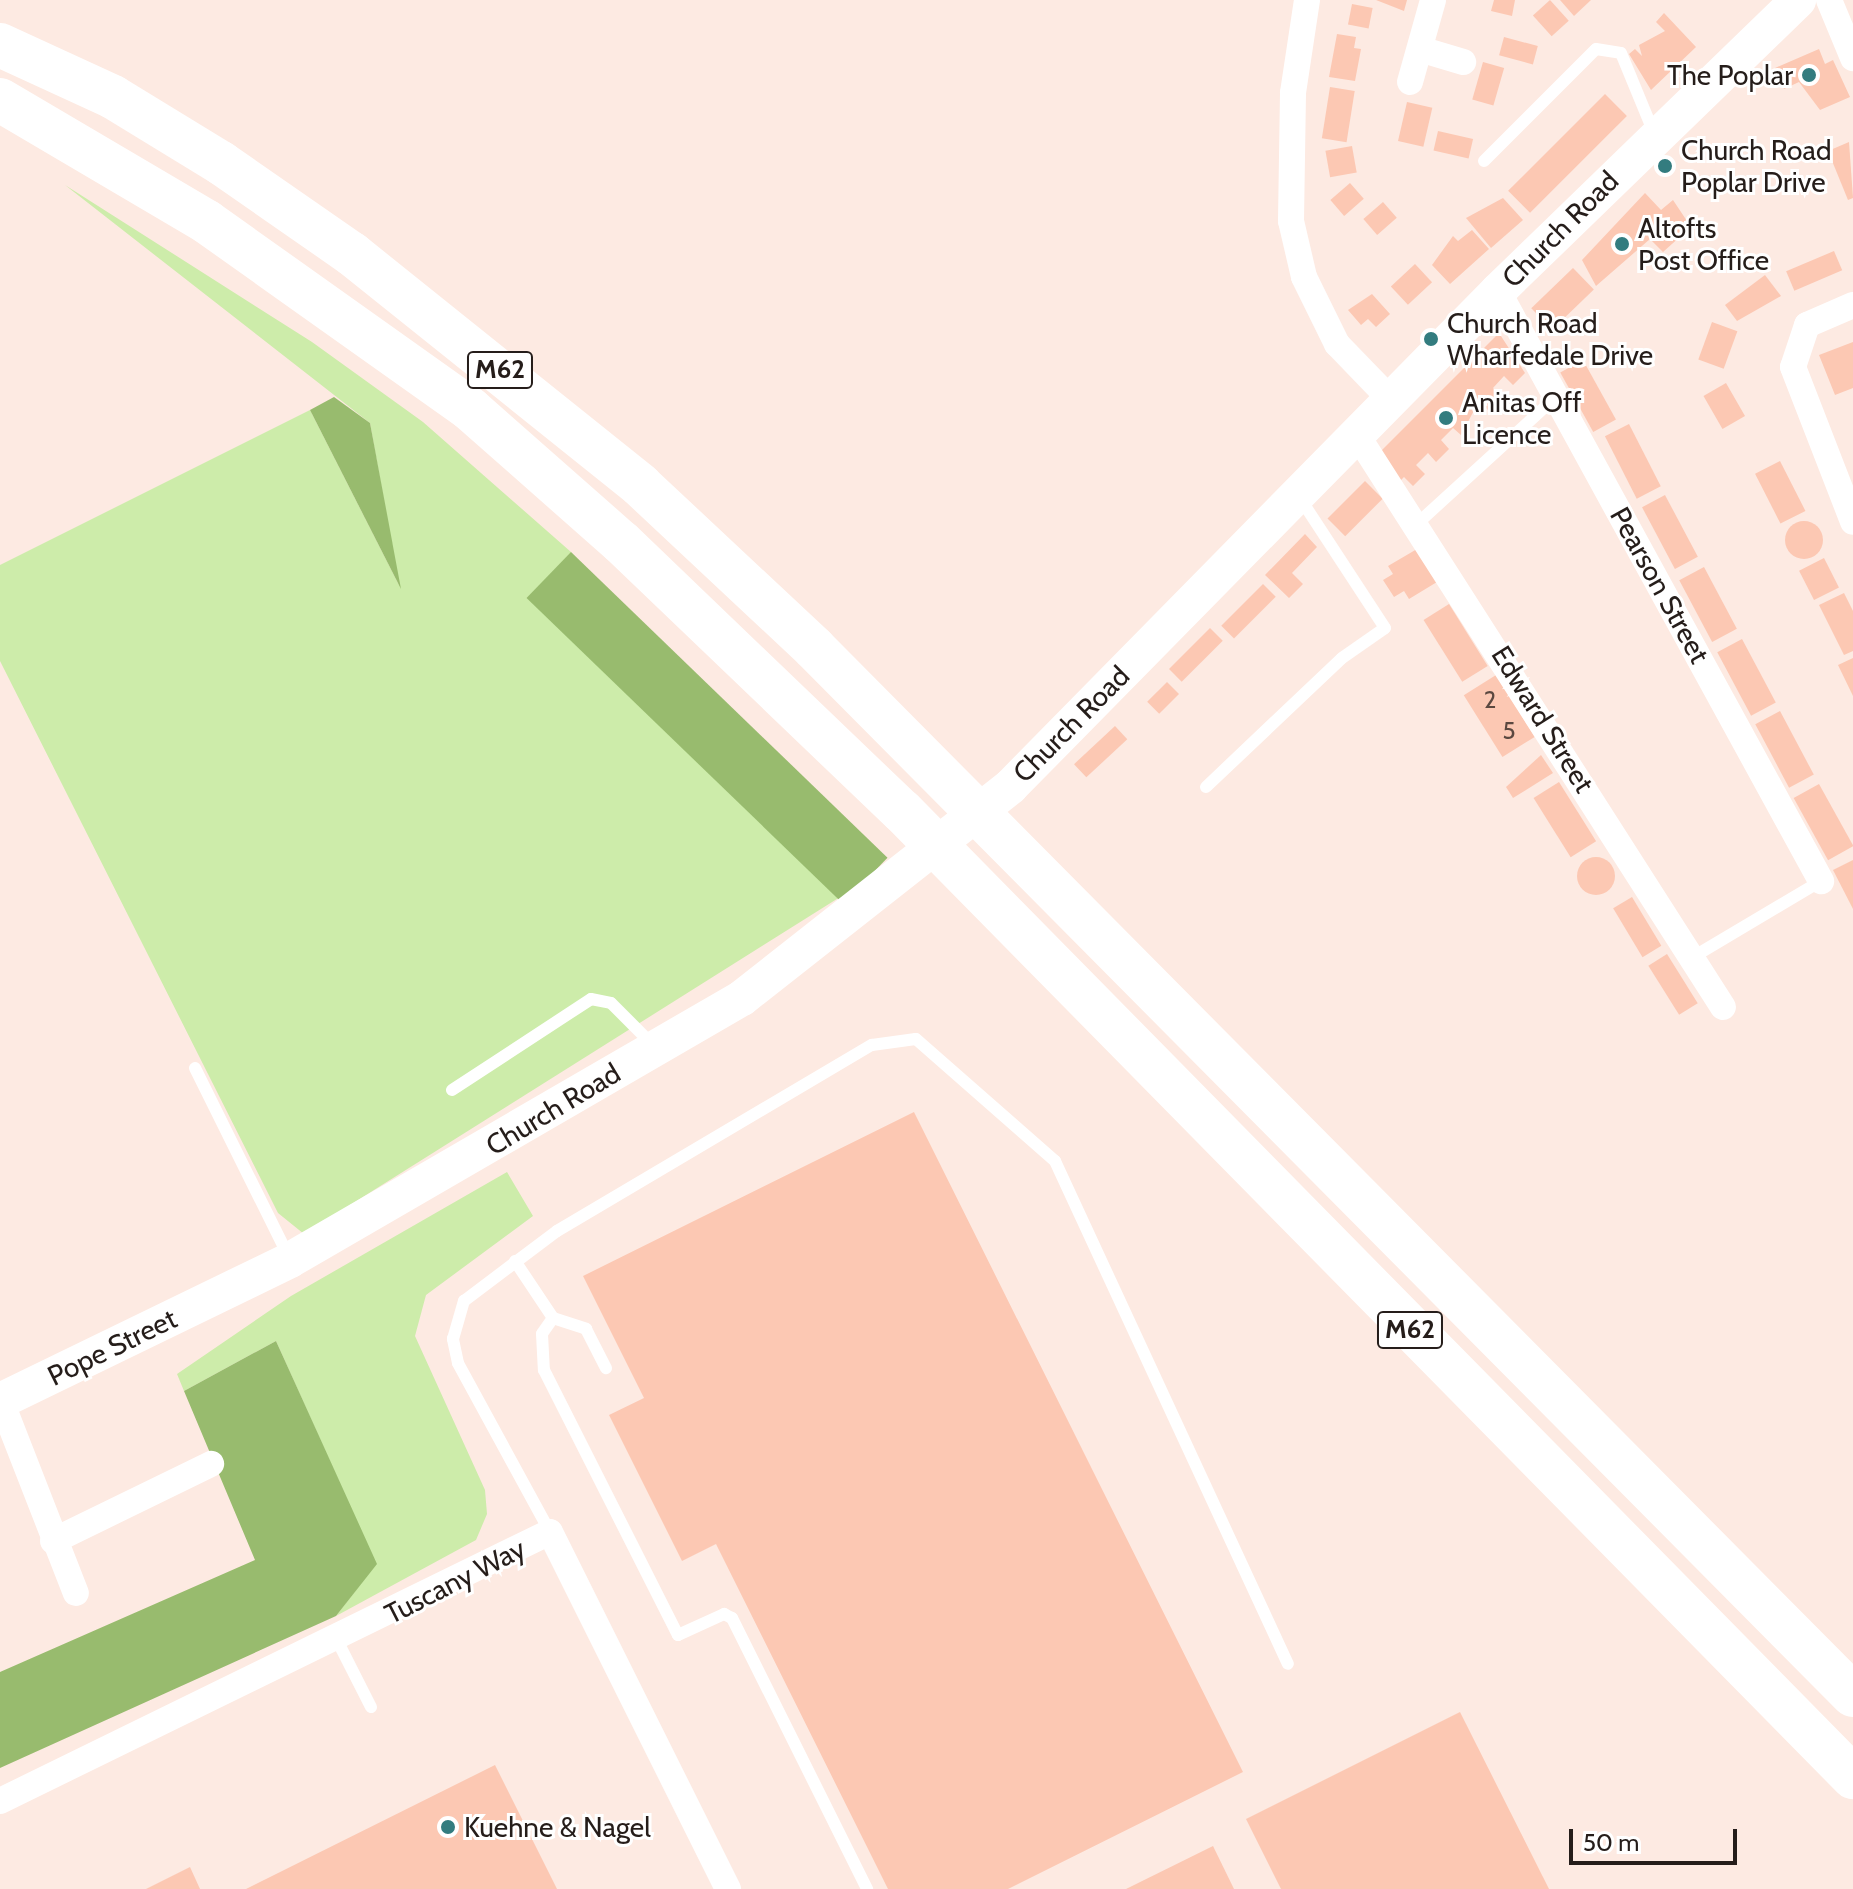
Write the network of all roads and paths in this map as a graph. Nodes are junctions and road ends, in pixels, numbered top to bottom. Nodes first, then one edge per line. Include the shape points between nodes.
1 (1307, 0) edge
2 (1433, 0) edge
3 (1798, 0) edge
4 (1829, 0) edge
5 (0, 45) edge
6 (1423, 50) junction
7 (1853, 58) edge
8 (1463, 62) dead end
9 (1410, 82) dead end
10 (0, 100) edge
11 (1655, 136) junction
12 (1484, 161) dead end
13 (1498, 291) junction
14 (1853, 305) edge
15 (1557, 396) junction
16 (1391, 400) junction
17 (1357, 435) junction
18 (1297, 494) junction
19 (1849, 505) edge
20 (1419, 522) junction
21 (1206, 787) dead end
22 (1821, 881) joint
23 (1693, 957) junction
24 (1723, 1007) dead end
25 (656, 1048) junction
26 (195, 1068) dead end
27 (452, 1090) dead end
28 (290, 1260) junction
29 (515, 1261) junction
30 (223, 1293) joint
31 (553, 1318) junction
32 (606, 1368) dead end
33 (0, 1401) edge
34 (211, 1464) dead end
35 (550, 1532) junction
36 (53, 1541) junction
37 (76, 1593) dead end
38 (338, 1642) junction
39 (1288, 1664) dead end
40 (1853, 1695) edge
41 (371, 1707) dead end
42 (1853, 1777) edge
43 (0, 1801) edge
44 (728, 1889) edge
45 (867, 1889) edge

1 - 16 street via 1293,93 1291,221 1304,277 1337,344
2 - 6 street
3 - 11 street, Church Road
4 - 7 street
5 - 40 highway, M62 via 113,97 352,254 640,485 940,776
6 - 8 street
6 - 9 street
10 - 42 highway, M62 via 207,222 470,409 902,811
11 - 12 lane via 1613,47 1596,49
11 - 13 street, Church Road
13 - 15 street, Pearson Street
13 - 16 street, Church Road
14 - 19 street via 1807,325 1793,367
15 - 20 lane
15 - 22 street, Pearson Street
16 - 17 street, Church Road
17 - 18 street, Church Road
17 - 20 street, Edward Street
18 - 21 lane via 1385,628 1342,658
18 - 25 street, Church Road via 1011,786 742,998
20 - 23 street, Edward Street
22 - 23 lane
23 - 24 street, Edward Street
25 - 27 lane via 611,1003 591,999
25 - 28 street, Church Road
26 - 28 lane
28 - 30 street, Church Road
29 - 31 lane
29 - 35 lane via 464,1301 453,1339 458,1363
29 - 39 lane via 872,1045 916,1039 1055,1161
30 - 33 street, Pope Street
31 - 32 lane via 586,1329
31 - 45 lane via 542,1334 544,1370 678,1635 724,1614 732,1618
33 - 36 street
34 - 36 street
35 - 38 street, Tuscany Way
35 - 44 street, Tuscany Way
36 - 37 street
38 - 41 lane
38 - 43 street, Tuscany Way

